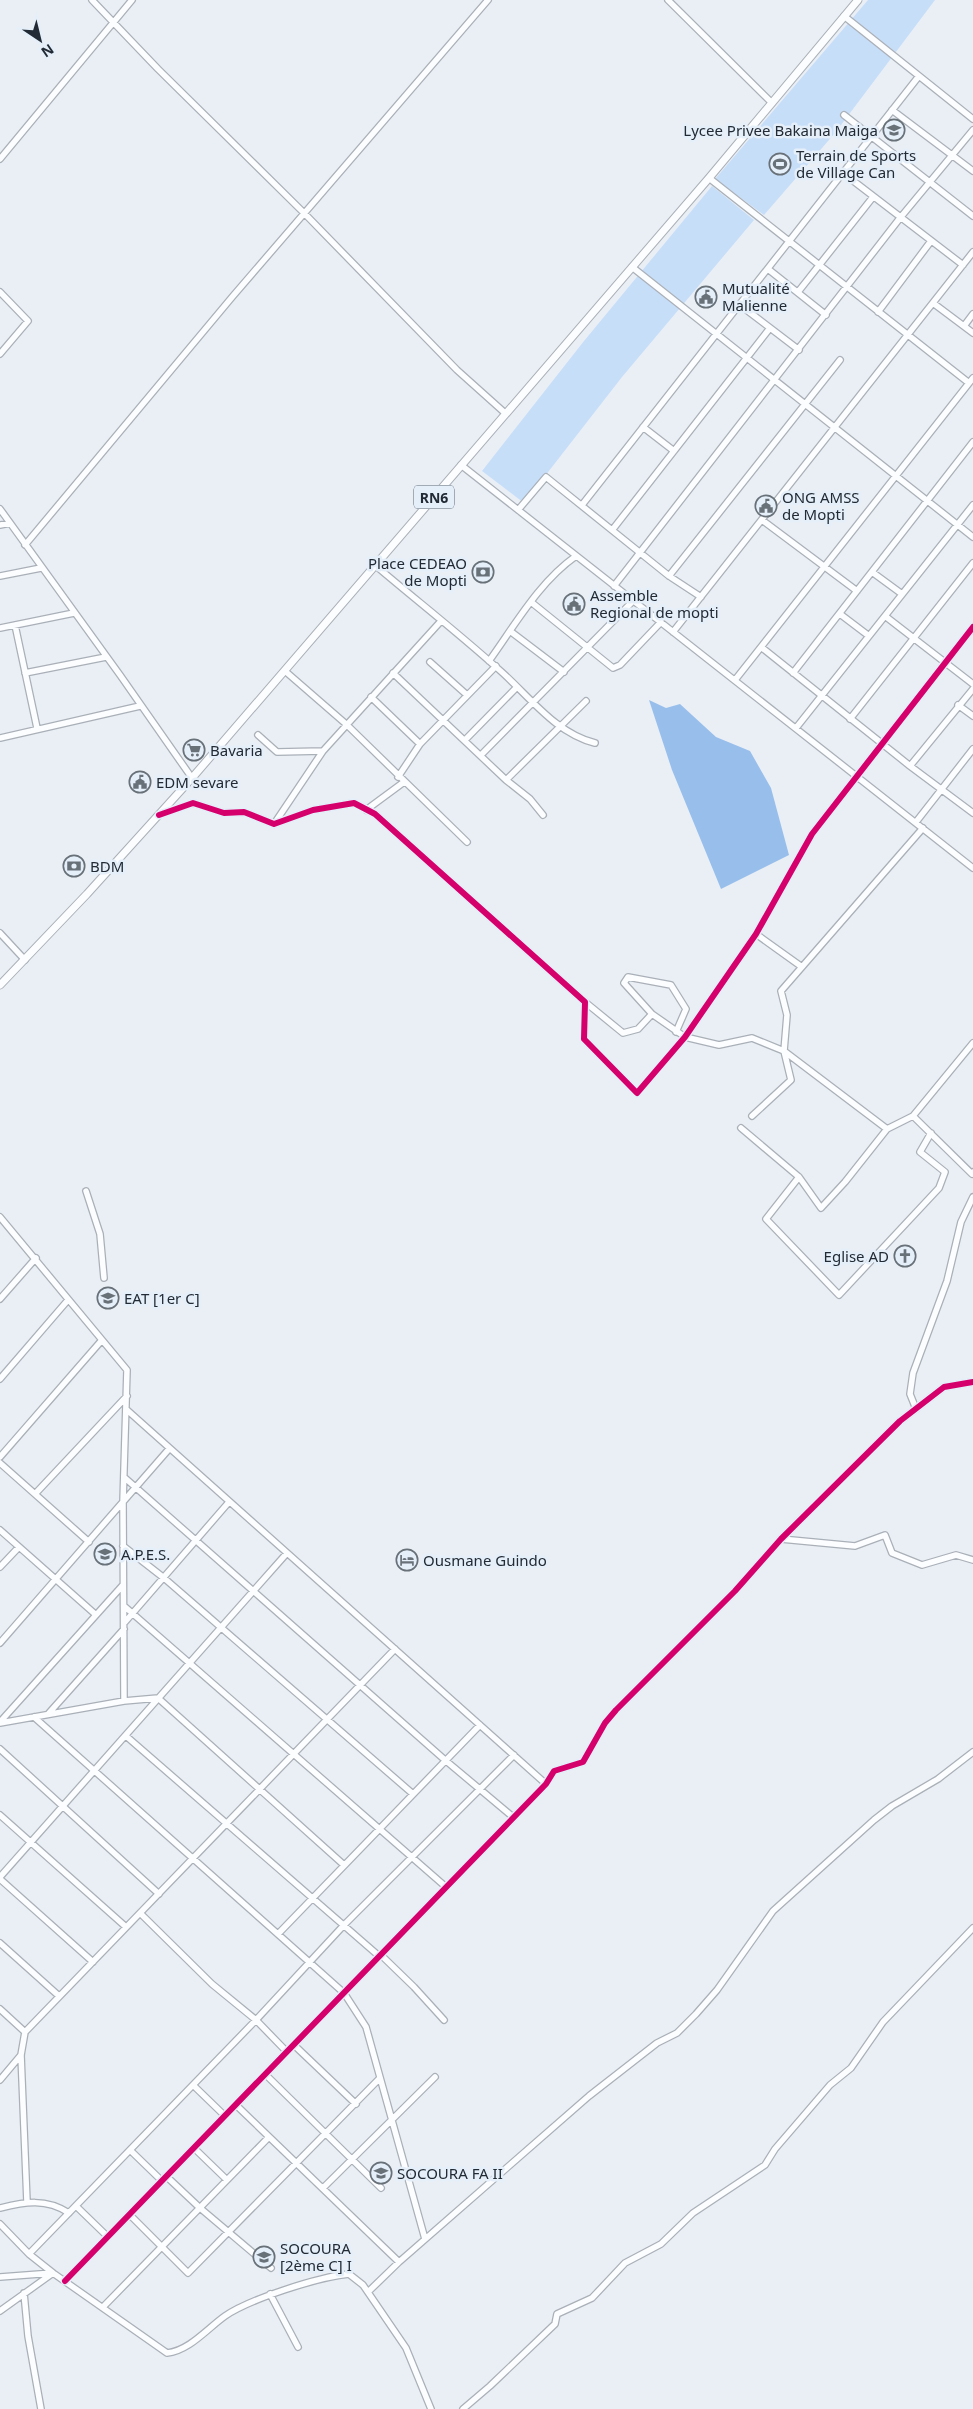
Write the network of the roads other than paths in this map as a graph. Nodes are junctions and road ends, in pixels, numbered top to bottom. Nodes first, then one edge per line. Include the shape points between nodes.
1 (92, 0) edge
2 (132, 0) edge
3 (488, 0) edge
4 (668, 0) edge
5 (858, 0) edge
6 (844, 16) junction
7 (114, 21) junction
8 (919, 76) junction
9 (772, 103) junction
10 (892, 110) junction
11 (844, 115) dead end
12 (973, 119) edge
13 (973, 130) edge
14 (872, 137) junction
15 (952, 154) junction
16 (0, 159) edge
17 (973, 171) edge
18 (843, 173) junction
19 (709, 178) junction
20 (929, 182) junction
21 (874, 197) junction
22 (305, 214) junction
23 (973, 216) edge
24 (900, 218) junction
25 (931, 241) junction
26 (790, 242) junction
27 (973, 252) edge
28 (819, 265) junction
29 (963, 265) junction
30 (632, 267) junction
31 (768, 269) junction
32 (847, 288) junction
33 (0, 292) edge
34 (798, 292) junction
35 (933, 303) junction
36 (740, 305) junction
37 (878, 312) junction
38 (826, 314) junction
39 (973, 314) edge
40 (964, 326) junction
41 (770, 328) junction
42 (973, 333) edge
43 (717, 335) junction
44 (906, 336) junction
45 (798, 350) junction
46 (0, 354) edge
47 (747, 358) junction
48 (840, 360) dead end
49 (775, 381) junction
50 (971, 381) edge
51 (804, 404) junction
52 (505, 412) junction
53 (643, 428) junction
54 (834, 428) junction
55 (973, 442) edge
56 (674, 451) junction
57 (461, 465) junction
58 (896, 476) junction
59 (927, 501) junction
60 (582, 505) junction
61 (973, 505) edge
62 (0, 510) edge
63 (518, 510) junction
64 (762, 520) junction
65 (10, 523) junction
66 (0, 525) edge
67 (957, 525) junction
68 (613, 529) junction
69 (973, 538) edge
70 (25, 545) junction
71 (640, 551) junction
72 (576, 556) junction
73 (973, 563) edge
74 (376, 566) junction
75 (824, 566) junction
76 (41, 568) junction
77 (872, 572) junction
78 (0, 576) edge
79 (669, 576) junction
80 (614, 586) junction
81 (857, 591) junction
82 (902, 594) junction
83 (701, 597) junction
84 (633, 601) junction
85 (531, 602) junction
86 (74, 614) junction
87 (840, 614) junction
88 (885, 616) junction
89 (441, 621) junction
90 (661, 622) junction
91 (15, 625) junction
92 (973, 627) edge
93 (0, 628) edge
94 (510, 631) junction
95 (674, 632) junction
96 (869, 636) junction
97 (914, 638) junction
98 (760, 647) junction
99 (588, 648) junction
100 (106, 658) junction
101 (489, 661) junction
102 (430, 662) dead end
103 (945, 662) junction
104 (496, 666) junction
105 (285, 671) junction
106 (564, 672) junction
107 (25, 673) junction
108 (393, 673) junction
109 (793, 673) junction
110 (735, 680) junction
111 (973, 684) edge
112 (517, 687) junction
113 (973, 689) edge
114 (467, 695) junction
115 (822, 695) junction
116 (371, 697) junction
117 (586, 701) dead end
118 (533, 702) junction
119 (958, 705) junction
120 (140, 706) junction
121 (973, 716) edge
122 (850, 719) junction
123 (444, 720) junction
124 (346, 724) junction
125 (561, 726) junction
126 (37, 728) junction
127 (796, 728) junction
128 (258, 736) dead end
129 (0, 738) edge
130 (465, 740) junction
131 (595, 743) dead end
132 (881, 743) junction
133 (420, 744) junction
134 (973, 749) edge
135 (323, 751) junction
136 (481, 755) junction
137 (910, 766) junction
138 (856, 775) junction
139 (398, 776) junction
140 (192, 778) junction
141 (506, 780) junction
142 (404, 782) junction
143 (942, 789) junction
144 (366, 810) junction
145 (972, 811) edge
146 (159, 815) junction
147 (544, 815) dead end
148 (916, 822) junction
149 (274, 824) junction
150 (923, 828) junction
151 (467, 842) dead end
152 (973, 868) edge
153 (0, 933) edge
154 (756, 934) junction
155 (25, 960) junction
156 (802, 967) junction
157 (1, 981) edge
158 (585, 1002) junction
159 (652, 1014) junction
160 (676, 1032) junction
161 (684, 1038) junction
162 (973, 1043) edge
163 (784, 1051) junction
164 (752, 1116) dead end
165 (913, 1116) junction
166 (741, 1128) dead end
167 (887, 1129) junction
168 (931, 1133) junction
169 (972, 1174) edge
170 (799, 1177) junction
171 (86, 1191) dead end
172 (973, 1197) edge
173 (0, 1216) edge
174 (36, 1258) junction
175 (104, 1278) dead end
176 (0, 1288) edge
177 (6, 1293) junction
178 (0, 1299) edge
179 (68, 1300) junction
180 (102, 1340) junction
181 (0, 1379) edge
182 (973, 1382) edge
183 (127, 1396) junction
184 (916, 1409) junction
185 (127, 1410) junction
186 (169, 1449) junction
187 (0, 1457) edge
188 (0, 1463) edge
189 (125, 1478) junction
190 (135, 1487) junction
191 (35, 1494) junction
192 (123, 1502) junction
193 (229, 1502) junction
194 (0, 1530) edge
195 (782, 1539) junction
196 (196, 1540) junction
197 (89, 1542) junction
198 (123, 1546) junction
199 (18, 1547) junction
200 (287, 1553) junction
201 (973, 1560) edge
202 (0, 1567) edge
203 (164, 1578) junction
204 (56, 1580) junction
205 (123, 1585) junction
206 (253, 1591) junction
207 (124, 1606) junction
208 (95, 1614) junction
209 (132, 1614) junction
210 (125, 1622) junction
211 (221, 1628) junction
212 (124, 1630) junction
213 (0, 1643) edge
214 (395, 1649) junction
215 (189, 1664) junction
216 (361, 1684) junction
217 (158, 1698) junction
218 (124, 1701) junction
219 (48, 1713) junction
220 (34, 1717) junction
221 (327, 1719) junction
222 (0, 1722) edge
223 (480, 1724) junction
224 (126, 1736) junction
225 (0, 1749) edge
226 (973, 1752) edge
227 (293, 1754) junction
228 (514, 1755) junction
229 (445, 1760) junction
230 (95, 1771) junction
231 (546, 1784) junction
232 (260, 1789) junction
233 (480, 1790) junction
234 (413, 1794) junction
235 (64, 1806) junction
236 (0, 1815) edge
237 (513, 1817) junction
238 (226, 1823) junction
239 (379, 1829) junction
240 (31, 1844) junction
241 (193, 1858) junction
242 (412, 1858) junction
243 (344, 1865) junction
244 (0, 1878) edge
245 (446, 1887) junction
246 (158, 1894) junction
247 (313, 1898) junction
248 (140, 1913) junction
249 (344, 1925) junction
250 (126, 1926) junction
251 (973, 1928) edge
252 (278, 1934) junction
253 (0, 1943) edge
254 (380, 1956) junction
255 (93, 1962) junction
256 (309, 1962) junction
257 (344, 1993) junction
258 (59, 1996) junction
259 (0, 2009) edge
260 (256, 2020) junction
261 (444, 2020) dead end
262 (25, 2032) junction
263 (294, 2045) junction
264 (287, 2052) junction
265 (21, 2055) junction
266 (265, 2074) junction
267 (1, 2076) edge
268 (436, 2077) dead end
269 (380, 2078) junction
270 (193, 2085) junction
271 (356, 2104) junction
272 (236, 2105) junction
273 (225, 2116) junction
274 (391, 2120) junction
275 (326, 2134) junction
276 (268, 2138) junction
277 (194, 2148) junction
278 (130, 2150) junction
279 (352, 2160) junction
280 (297, 2163) junction
281 (164, 2179) junction
282 (227, 2180) junction
283 (323, 2188) junction
284 (381, 2188) dead end
285 (27, 2202) junction
286 (76, 2206) junction
287 (0, 2208) edge
288 (200, 2208) junction
289 (69, 2213) junction
290 (130, 2214) junction
291 (0, 2224) edge
292 (228, 2233) junction
293 (108, 2237) junction
294 (425, 2239) junction
295 (161, 2246) junction
296 (29, 2254) junction
297 (399, 2262) junction
298 (271, 2268) dead end
299 (52, 2273) junction
300 (0, 2277) edge
301 (65, 2281) junction
302 (368, 2292) junction
303 (24, 2293) junction
304 (270, 2294) junction
305 (103, 2307) junction
306 (0, 2311) edge
307 (298, 2347) dead end
308 (41, 2409) edge
309 (431, 2409) edge
310 (463, 2409) edge

1 - 7 street
2 - 7 street
3 - 22 street
4 - 9 street
5 - 6 main road, RN6
6 - 8 street
6 - 9 main road, RN6
7 - 16 street
7 - 22 street via 158,70
8 - 10 street
8 - 12 street
9 - 19 main road, RN6
10 - 14 street
10 - 15 street
11 - 14 street
13 - 15 street
14 - 18 street
14 - 20 street
15 - 17 street
15 - 20 street
18 - 21 street
18 - 26 street
19 - 26 street
19 - 30 main road, RN6
20 - 23 street
20 - 24 street
21 - 24 street
21 - 28 street
22 - 52 street via 445,358
22 - 70 street
24 - 25 street
24 - 32 street
25 - 29 street
25 - 37 street
26 - 28 street
26 - 31 street
27 - 29 street
28 - 32 street
28 - 34 street
29 - 35 street
30 - 43 street
30 - 52 main road, RN6
31 - 34 street
31 - 36 street
32 - 37 street
32 - 38 street
33 - 46 street via 28,321
34 - 38 street
35 - 40 street
35 - 44 street
36 - 41 street
36 - 43 street
37 - 44 street
38 - 45 street
39 - 40 street
40 - 42 street
41 - 45 street
41 - 47 street
43 - 47 street
43 - 53 street
44 - 50 street
44 - 54 street
45 - 49 street
47 - 49 street
47 - 56 street
48 - 51 street
49 - 51 street
49 - 71 street
50 - 58 street
51 - 54 street
51 - 79 street
52 - 57 main road, RN6
53 - 56 street
53 - 60 street
54 - 58 street
54 - 64 street
55 - 59 street
56 - 68 street
57 - 63 street
57 - 74 main road, RN6
58 - 59 street
58 - 75 street
59 - 67 street
59 - 77 street
60 - 63 street via 546,477
60 - 68 street
61 - 67 street
62 - 65 street
63 - 72 street
64 - 75 street
64 - 83 street
65 - 66 street
65 - 70 street
67 - 69 street
67 - 82 street
68 - 71 street
70 - 76 street
71 - 79 street
71 - 80 street
72 - 80 street
72 - 85 street via 562,565
73 - 97 street
74 - 89 street
74 - 105 main road, RN6
75 - 81 street
75 - 98 street
76 - 78 street
76 - 86 street
77 - 81 street
77 - 82 street
79 - 83 street
80 - 84 street
81 - 87 street
82 - 88 street
83 - 95 street
84 - 90 street
84 - 99 street
85 - 94 street
85 - 99 street
86 - 91 street
86 - 100 street
87 - 96 street
87 - 109 street
88 - 96 street
88 - 97 street
89 - 101 street
89 - 108 street
90 - 95 street
90 - 99 street via 620,665 613,668
91 - 93 street
91 - 107 street
92 - 103 street
94 - 101 street
94 - 106 street
95 - 110 street
96 - 115 street
97 - 103 street
97 - 122 street
98 - 109 street
98 - 110 street
99 - 106 street
100 - 107 street
100 - 120 street
101 - 104 street
102 - 114 street
103 - 111 street
103 - 132 street
104 - 112 street
104 - 114 street
105 - 124 street
105 - 140 main road, RN6
106 - 118 street
107 - 126 street
108 - 116 street
108 - 123 street
109 - 115 street
110 - 127 street
112 - 118 street
112 - 130 street
113 - 119 street
114 - 123 street
115 - 122 street
115 - 127 street
116 - 124 street
116 - 133 street
117 - 125 street
118 - 125 street
118 - 136 street
119 - 121 street
119 - 137 street
120 - 126 street
120 - 140 street
122 - 132 street
123 - 130 street
123 - 133 street
124 - 135 street
124 - 139 street
125 - 131 street via 580,739
125 - 141 street
126 - 129 street
127 - 138 street
128 - 135 street via 276,752
130 - 136 street
132 - 137 street
132 - 138 street
133 - 139 street
134 - 143 street
135 - 149 street
136 - 141 street
137 - 143 street
138 - 148 street
138 - 154 street via 812,834
139 - 142 street
140 - 146 main road, RN6
141 - 147 street
142 - 144 street
142 - 151 street
143 - 145 street
143 - 148 street
144 - 149 street via 354,803 313,810
144 - 158 street via 375,814
146 - 149 street via 194,803 224,813 244,812
146 - 155 main road, RN6
148 - 150 street
150 - 152 street
150 - 156 street
153 - 155 street
154 - 156 street
154 - 161 street
155 - 157 main road, RN6
156 - 163 street via 781,991 787,1015
158 - 159 street via 623,1033 638,1029
158 - 161 street via 584,1039 637,1093
159 - 160 street
159 - 160 street via 624,983 628,977 671,986 686,1009
160 - 161 street
161 - 163 street via 719,1044 752,1038
162 - 165 street
163 - 164 street via 791,1080
163 - 167 street
165 - 167 street
165 - 168 street
166 - 170 street
167 - 170 street via 846,1182 821,1208
168 - 169 street
168 - 170 street via 920,1152 945,1172 939,1188 839,1295 766,1219
171 - 175 street via 100,1234
172 - 184 street via 961,1222 947,1281 913,1374 910,1394
173 - 174 street
174 - 177 street
174 - 179 street
176 - 177 street
177 - 178 street
179 - 180 street
179 - 181 street
180 - 183 street via 127,1370
180 - 187 street
182 - 184 street via 944,1387
183 - 185 street
183 - 191 street
184 - 195 street via 900,1421
185 - 186 street
185 - 189 street
186 - 190 street
186 - 193 street
188 - 191 street
189 - 190 street
189 - 192 street
190 - 192 street
190 - 196 street
191 - 197 street
192 - 197 street
192 - 198 street
193 - 196 street
193 - 200 street
194 - 199 street
195 - 201 street via 855,1546 885,1535 892,1553 922,1565 956,1555
195 - 231 street via 735,1592 616,1710 583,1762 554,1771
196 - 203 street
196 - 206 street
197 - 204 street
198 - 203 street
198 - 205 street
199 - 202 street
199 - 204 street
200 - 206 street
200 - 214 street
203 - 209 street
203 - 211 street
204 - 208 street
204 - 213 street
205 - 207 street
205 - 208 street
206 - 211 street
206 - 216 street
207 - 209 street
207 - 210 street
208 - 222 street
209 - 210 street
209 - 215 street
210 - 212 street
211 - 215 street
211 - 221 street
212 - 218 street
212 - 219 street
214 - 216 street
214 - 223 street
215 - 217 street
215 - 227 street
216 - 221 street
216 - 229 street
217 - 218 street
217 - 224 street
217 - 232 street
218 - 219 street
219 - 220 street
220 - 222 street
220 - 230 street
221 - 227 street
221 - 234 street
223 - 228 street
223 - 229 street
224 - 230 street
224 - 238 street
225 - 235 street
226 - 294 street via 874,1820 773,1912 696,2014 677,2033 657,2043 589,2096
227 - 232 street
227 - 239 street
228 - 231 street
228 - 233 street
229 - 233 street
229 - 234 street
230 - 235 street
230 - 241 street
231 - 237 street
232 - 238 street
232 - 243 street
233 - 237 street
233 - 242 street
234 - 239 street
235 - 240 street
235 - 246 street
236 - 240 street
237 - 245 street
238 - 241 street
238 - 247 street
239 - 242 street
239 - 243 street
240 - 244 street
240 - 250 street
241 - 246 street
241 - 252 street
242 - 245 street
242 - 249 street
243 - 247 street
244 - 255 street
245 - 254 street
246 - 248 street
247 - 249 street
247 - 252 street
248 - 250 street
248 - 260 street via 212,1984
249 - 254 street
249 - 256 street
250 - 255 street
251 - 310 street via 883,2022 851,2068 830,2085 764,2165 693,2213 661,2244 625,2263 592,2298 557,2314 555,2324
252 - 256 street
253 - 258 street
254 - 257 street
254 - 261 street
255 - 258 street
256 - 257 street
256 - 260 street
257 - 263 street
257 - 269 street via 366,2027
258 - 262 street
259 - 262 street
260 - 264 street
260 - 270 street
262 - 265 street
263 - 264 street
263 - 271 street
264 - 266 street
265 - 267 street
265 - 285 street
266 - 272 street
266 - 275 street
268 - 274 street
269 - 271 street
269 - 274 street
270 - 273 street
270 - 278 street
271 - 275 street
272 - 273 street
272 - 276 street
273 - 277 street
274 - 279 street
274 - 294 street
275 - 279 street
275 - 280 street
276 - 280 street
276 - 282 street
277 - 281 street
277 - 282 street
278 - 281 street
278 - 286 street
279 - 283 street
279 - 284 street
280 - 283 street
280 - 292 street
281 - 288 street
281 - 290 street
282 - 288 street
283 - 297 street
285 - 287 street
285 - 289 street via 47,2202
286 - 289 street
286 - 293 street
288 - 292 street
288 - 295 street
289 - 296 street
290 - 293 street
290 - 295 street
291 - 296 street
292 - 295 street via 188,2273
292 - 298 street
293 - 301 street
294 - 297 street
295 - 305 street
296 - 299 street
297 - 302 street
299 - 300 street
299 - 301 street
299 - 303 street
301 - 305 street
302 - 304 street via 349,2274
302 - 309 street via 409,2353
303 - 306 street
303 - 308 street
304 - 305 street via 226,2316 198,2338 167,2354
304 - 307 street

